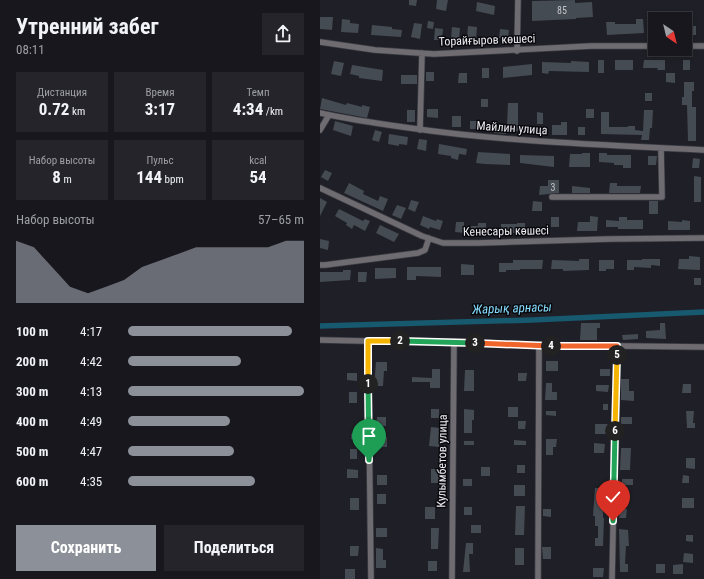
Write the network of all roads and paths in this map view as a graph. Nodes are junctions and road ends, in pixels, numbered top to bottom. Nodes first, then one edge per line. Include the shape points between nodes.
1 (518, 0) edge
2 (320, 42) edge
3 (648, 46) edge
4 (692, 46) edge
5 (704, 46) edge
6 (517, 51) junction
7 (422, 53) junction
8 (320, 113) edge
9 (328, 115) junction
10 (320, 130) edge
11 (420, 130) junction
12 (661, 148) junction
13 (704, 150) edge
14 (320, 188) edge
15 (552, 197) dead end
16 (429, 238) junction
17 (704, 238) edge
18 (320, 265) edge
19 (320, 340) edge
20 (368, 341) junction
21 (454, 342) junction
22 (540, 345) junction
23 (617, 346) junction
24 (704, 347) edge
25 (371, 579) edge
26 (452, 579) edge
27 (538, 579) edge
28 (612, 579) edge

1 - 6 street
2 - 7 street, Торайғыров көшесі via 375,50
3 - 6 street, Торайғыров көшесі via 591,46
4 - 5 street
6 - 7 street, Торайғыров көшесі
7 - 11 street
8 - 9 street, Майлин улица
9 - 10 street
9 - 11 street, Майлин улица via 346,120
11 - 12 street, Майлин улица via 464,136
12 - 13 street, Майлин улица
12 - 15 street via 662,197
14 - 16 street, Кенесары көшесі
16 - 17 street, Кенесары көшесі via 443,243 478,244
16 - 18 street via 425,250 418,253
19 - 20 street
20 - 21 street
20 - 25 street
21 - 22 street
21 - 26 street, Кулымбетов улица
22 - 23 street
22 - 27 street
23 - 24 street
23 - 28 street

